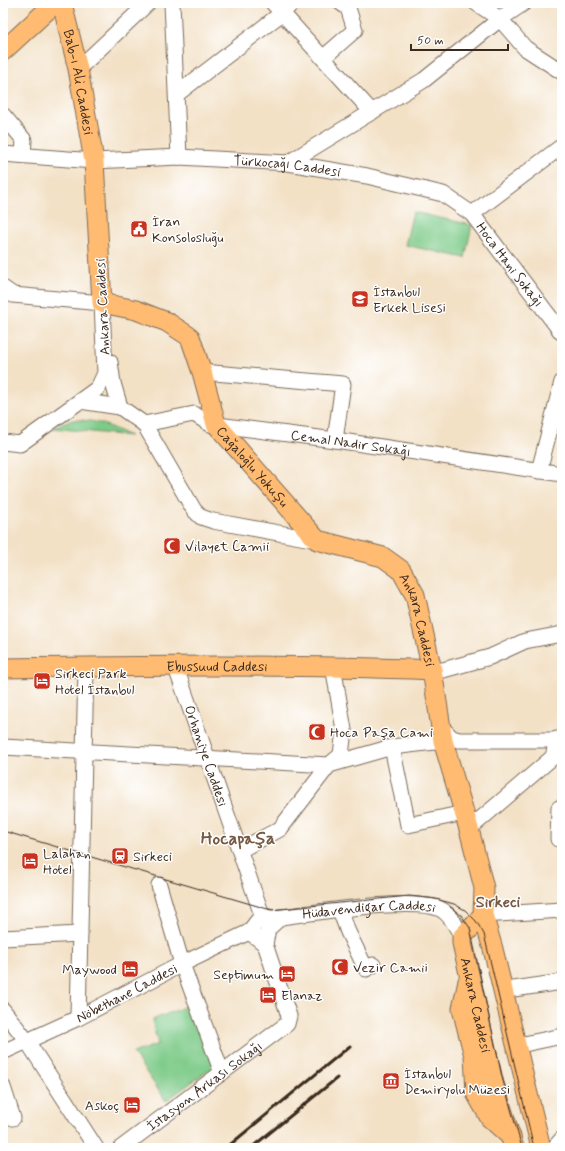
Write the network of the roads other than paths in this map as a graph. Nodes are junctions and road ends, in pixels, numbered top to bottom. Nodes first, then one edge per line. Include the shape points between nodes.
1 (55, 3) edge
2 (62, 3) edge
3 (148, 3) edge
4 (172, 3) edge
5 (341, 3) edge
6 (476, 3) edge
7 (524, 3) edge
8 (282, 6) edge
9 (499, 12) edge
10 (3, 51) edge
11 (323, 58) junction
12 (78, 69) junction
13 (562, 72) edge
14 (177, 94) junction
15 (372, 112) junction
16 (3, 115) edge
17 (562, 146) edge
18 (3, 154) edge
19 (24, 155) junction
20 (179, 157) junction
21 (94, 161) junction
22 (288, 163) junction
23 (472, 214) junction
24 (3, 288) edge
25 (105, 304) junction
26 (562, 333) edge
27 (202, 372) junction
28 (562, 382) edge
29 (80, 402) junction
30 (120, 407) junction
31 (144, 424) junction
32 (216, 424) junction
33 (335, 440) junction
34 (3, 442) edge
35 (539, 471) junction
36 (562, 474) edge
37 (317, 540) junction
38 (562, 634) edge
39 (175, 665) junction
40 (333, 666) junction
41 (86, 667) junction
42 (3, 668) edge
43 (432, 670) junction
44 (442, 734) junction
45 (559, 739) edge
46 (3, 747) edge
47 (392, 747) junction
48 (85, 750) junction
49 (206, 758) junction
50 (329, 765) junction
51 (562, 808) edge
52 (467, 821) junction
53 (558, 839) dead end
54 (240, 850) junction
55 (159, 885) dead end
56 (340, 910) junction
57 (562, 910) edge
58 (262, 915) junction
59 (483, 915) junction
60 (281, 917) junction
61 (249, 932) junction
62 (80, 934) junction
63 (462, 937) junction
64 (3, 938) edge
65 (265, 944) junction
66 (182, 964) junction
67 (373, 965) dead end
68 (562, 982) edge
69 (507, 990) dead end
70 (3, 1010) edge
71 (78, 1018) junction
72 (562, 1036) edge
73 (27, 1041) junction
74 (516, 1046) junction
75 (3, 1052) edge
76 (222, 1073) junction
77 (3, 1087) edge
78 (13, 1118) dead end
79 (562, 1139) edge
80 (513, 1143) edge
81 (96, 1148) edge
82 (121, 1148) edge
83 (541, 1148) edge
84 (554, 1148) edge

1 - 10 main road
2 - 12 main road, Bab-ı Ali Caddesi
3 - 12 street
4 - 14 street
5 - 11 street via 348,8 355,30
6 - 9 street
7 - 9 street
8 - 11 street
8 - 14 street
9 - 13 street via 525,48
9 - 15 street via 424,80
11 - 15 street
12 - 21 main road, Bab-ı Ali Caddesi
14 - 20 street
15 - 22 street
16 - 19 street via 24,140
17 - 23 street
18 - 19 street, Türkocağı Caddesi
19 - 21 street, Türkocağı Caddesi
20 - 21 street, Türkocağı Caddesi
20 - 22 street, Türkocağı Caddesi
21 - 25 main road, Ankara Caddesi
22 - 23 street, Türkocağı Caddesi via 367,176 443,194
23 - 26 street, Hoca Hani Sokağı
24 - 25 street via 13,295
25 - 27 main road, Cağaloğlu Yokuşu via 136,310 167,322 190,337
25 - 29 street, Ankara Caddesi via 105,373 98,388
25 - 30 street, Ankara Caddesi via 111,373
27 - 32 main road, Cağaloğlu Yokuşu
27 - 33 street via 343,384
28 - 35 street
29 - 30 street, Ankara Caddesi
29 - 34 street via 20,444
30 - 31 street, Ankara Caddesi
31 - 32 street, Cemal Nadir Sokağı via 194,414 210,424
31 - 37 street, Ankara Caddesi via 194,510 201,517
32 - 33 street, Cemal Nadir Sokağı
32 - 37 main road, Cağaloğlu Yokuşu
33 - 35 street, Cemal Nadir Sokağı
35 - 36 street, Cemal Nadir Sokağı
37 - 43 main road, Ankara Caddesi via 383,557 400,570 415,596
38 - 43 street via 525,641 490,657 443,670
39 - 40 main road, Ebussuud Caddesi
39 - 41 main road, Ebussuud Caddesi
39 - 49 street, Orhaniye Caddesi
40 - 43 main road, Ebussuud Caddesi
40 - 50 street via 344,730 341,755
41 - 42 main road, Ebussuud Caddesi
41 - 48 street
43 - 44 main road, Ankara Caddesi
44 - 45 street via 460,740
44 - 47 street
44 - 52 main road, Ankara Caddesi
45 - 52 street via 553,757
46 - 48 street
47 - 50 street
47 - 52 street via 408,825
48 - 49 street
48 - 62 street
49 - 50 street
49 - 54 street, Orhaniye Caddesi
50 - 54 street via 280,829
51 - 53 street via 559,808
52 - 59 main road, Ankara Caddesi via 484,888
54 - 58 street, Orhaniye Caddesi
55 - 66 street
56 - 60 street, Hüdavendigar Caddesi
56 - 63 street, Hüdavendigar Caddesi via 408,904 432,907 442,910 452,919
56 - 67 street via 366,970
57 - 59 street
58 - 60 street, Hüdavendigar Caddesi
58 - 61 street
59 - 63 main road, Ankara Caddesi
59 - 74 main road, Ankara Caddesi
60 - 65 street via 268,929
61 - 65 street
61 - 66 street, Nöbethane Caddesi
62 - 64 street
62 - 71 street
63 - 80 main road, Ankara Caddesi via 494,1084
65 - 76 street, İstasyon Arkası Sokağı via 289,1016 288,1024
66 - 71 street, Nöbethane Caddesi
66 - 76 street
68 - 69 street
70 - 73 street
71 - 73 street, Nöbethane Caddesi
72 - 74 street
73 - 75 street, Nöbethane Caddesi
73 - 81 street
74 - 83 main road, Ankara Caddesi
76 - 82 street, İstasyon Arkası Sokağı
77 - 78 street
79 - 84 street

